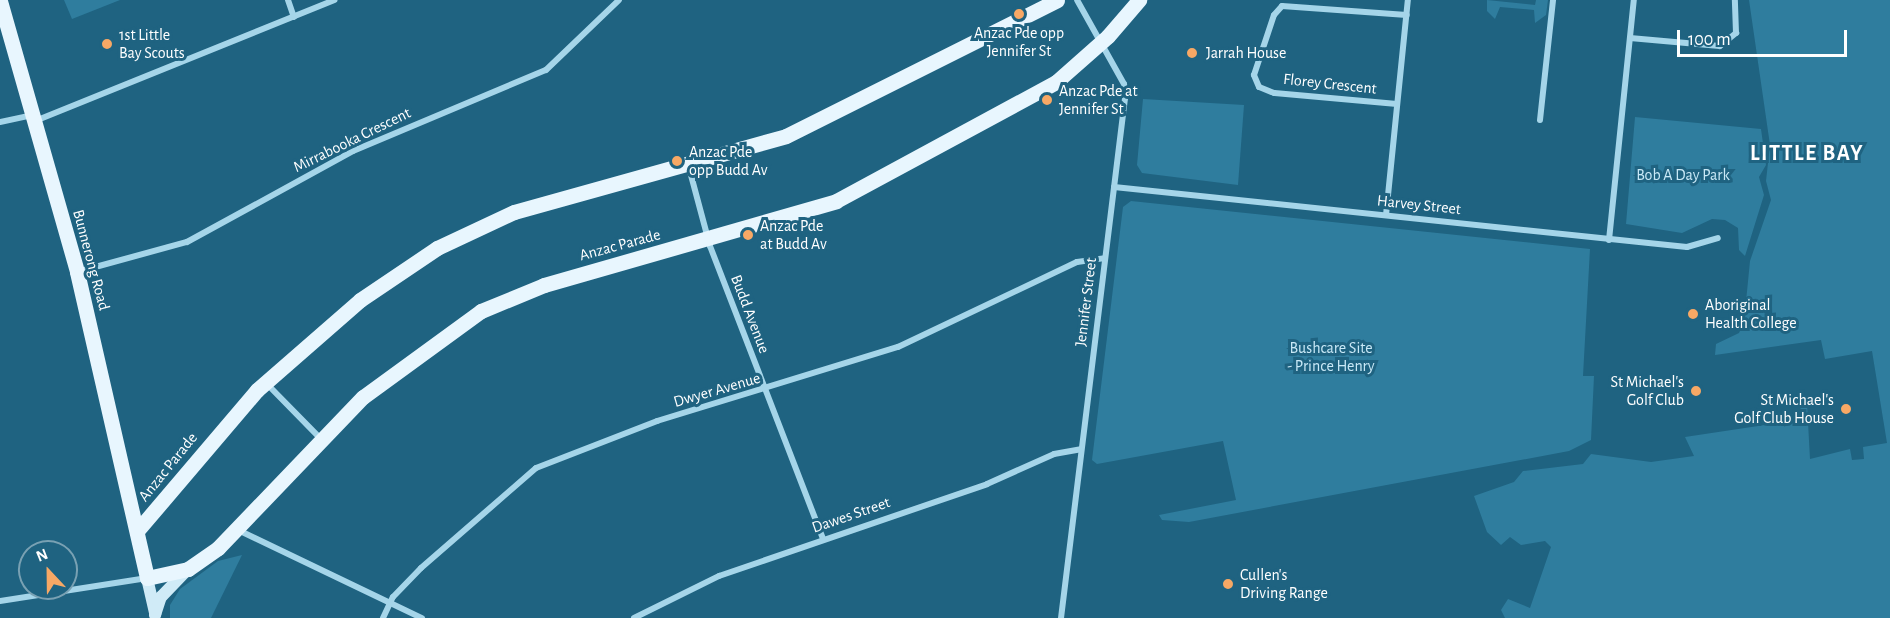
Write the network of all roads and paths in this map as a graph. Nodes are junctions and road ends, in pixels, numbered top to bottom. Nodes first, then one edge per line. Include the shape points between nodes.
1 (288, 0) edge
2 (335, 0) edge
3 (619, 0) edge
4 (1057, 0) edge
5 (1077, 0) edge
6 (1139, 0) edge
7 (1408, 0) edge
8 (1553, 0) edge
9 (1634, 0) edge
10 (1735, 0) edge
11 (0, 2) edge
12 (1407, 15) junction
13 (294, 17) junction
14 (1630, 38) junction
15 (1102, 42) junction
16 (1397, 104) junction
17 (34, 118) junction
18 (1540, 120) dead end
19 (0, 122) edge
20 (688, 164) junction
21 (1114, 187) junction
22 (1386, 215) junction
23 (1718, 238) dead end
24 (1609, 240) junction
25 (708, 241) junction
26 (1105, 258) junction
27 (77, 272) junction
28 (265, 382) junction
29 (766, 391) junction
30 (319, 437) junction
31 (1081, 449) junction
32 (238, 530) junction
33 (137, 531) junction
34 (823, 539) junction
35 (188, 569) junction
36 (147, 578) junction
37 (0, 601) edge
38 (389, 604) junction
39 (155, 617) edge
40 (383, 618) edge
41 (422, 618) edge
42 (634, 618) edge
43 (1061, 618) edge

1 - 13 street
2 - 13 street
3 - 27 street, Mirrabooka Crescent via 546,70 362,147 187,242
4 - 20 main road, Anzac Parade via 797,131
5 - 15 street, Jennifer Street
6 - 15 main road, Anzac Parade
7 - 12 street
8 - 18 street
9 - 14 street
10 - 14 street via 1736,33 1720,46
11 - 17 main road, Bunnerong Road
12 - 16 street
12 - 16 street, Florey Crescent via 1282,6 1274,15 1254,75 1259,87 1274,93
13 - 17 street
14 - 24 street
15 - 21 street, Jennifer Street via 1124,84
15 - 25 main road, Anzac Parade via 1065,75 1013,108 845,196
16 - 22 street
17 - 19 street
17 - 27 main road, Bunnerong Road
20 - 25 street, Budd Avenue
20 - 28 main road, Anzac Parade via 535,206 462,235 378,287
21 - 22 street, Harvey Street
21 - 26 street, Jennifer Street
22 - 24 street, Harvey Street
23 - 24 street, Harvey Street via 1690,247
25 - 29 street, Budd Avenue
25 - 30 main road, Anzac Parade via 544,285 488,307 390,373
26 - 29 street, Dwyer Avenue via 1077,262 898,347
26 - 31 street, Jennifer Street
27 - 33 main road, Bunnerong Road
28 - 30 street
28 - 33 main road, Anzac Parade
29 - 34 street, Budd Avenue
29 - 38 street, Dwyer Avenue via 657,421 536,468 478,514
30 - 32 main road, Anzac Parade
31 - 34 street, Dawes Street via 1054,454 987,484
31 - 43 street, Jennifer Street
32 - 35 main road, Anzac Parade
32 - 38 street
33 - 36 main road
34 - 42 street, Dawes Street via 719,576
35 - 36 main road, Anzac Parade
35 - 39 main road via 161,597
36 - 37 street
36 - 39 main road
38 - 40 street, Dwyer Avenue
38 - 41 street

